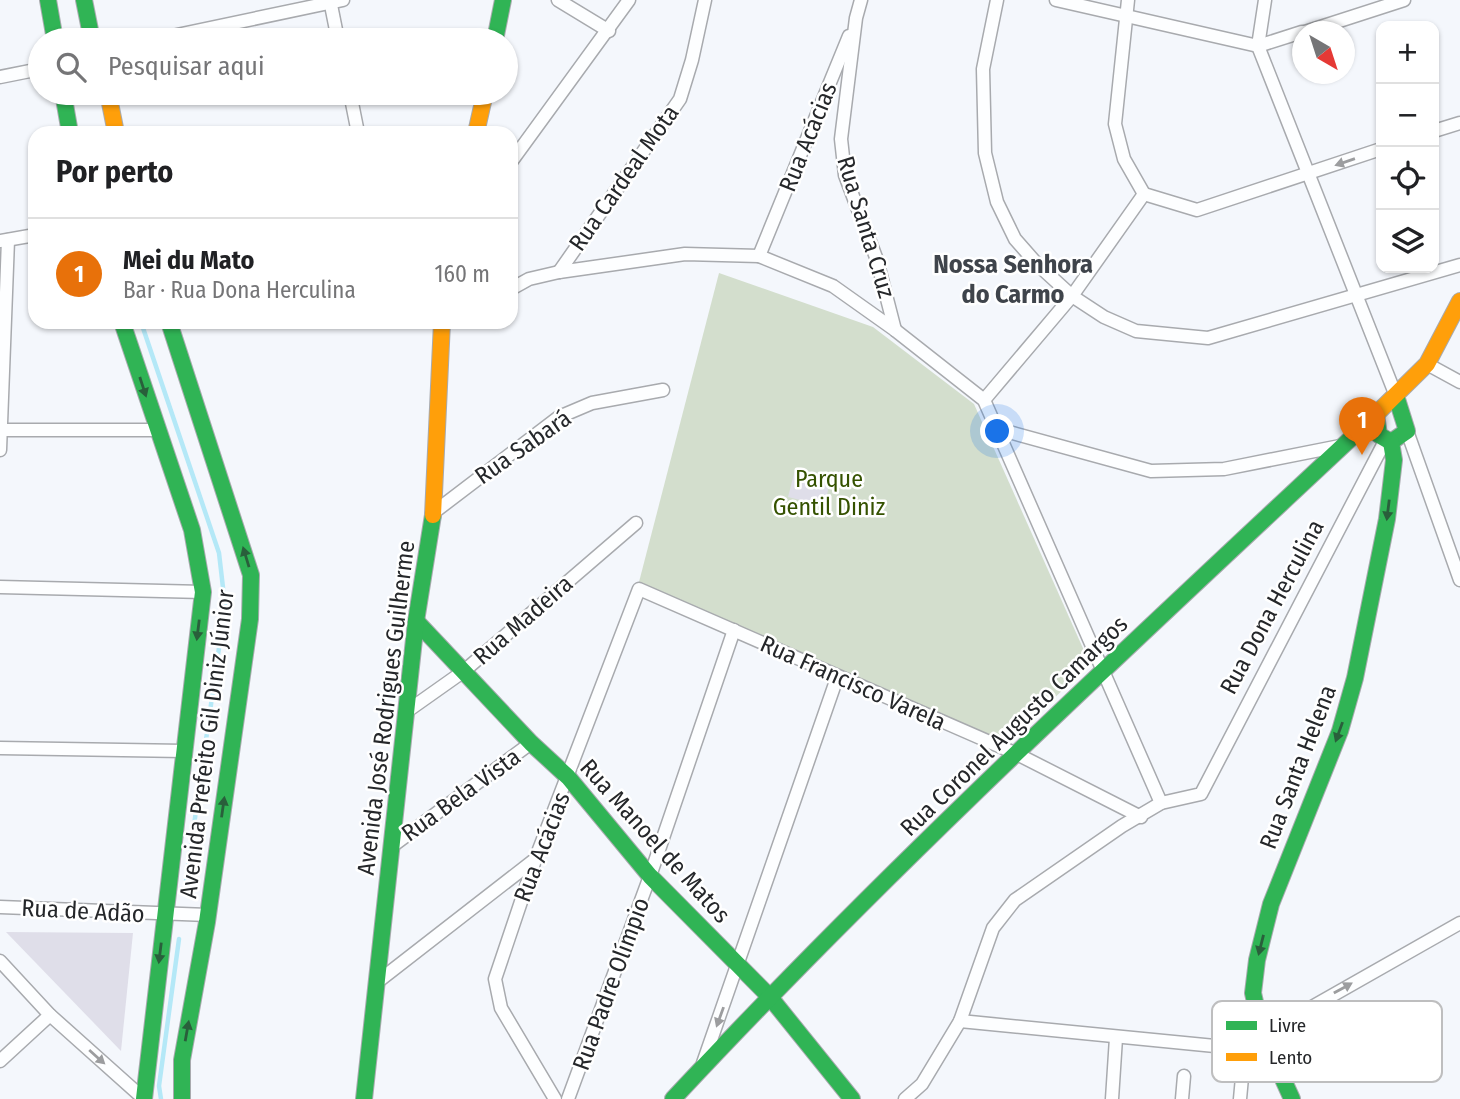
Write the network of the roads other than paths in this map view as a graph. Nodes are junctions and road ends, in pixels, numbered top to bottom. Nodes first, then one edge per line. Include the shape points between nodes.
1 (48, 0) edge
2 (84, 0) edge
3 (503, 0) edge
4 (558, 0) edge
5 (629, 0) edge
6 (705, 0) edge
7 (861, 0) edge
8 (997, 0) edge
9 (1056, 0) edge
10 (1129, 0) edge
11 (1265, 0) edge
12 (1405, 0) edge
13 (334, 1) edge
14 (1126, 14) junction
15 (856, 18) junction
16 (1339, 21) edge
17 (53, 28) edge
18 (90, 28) edge
19 (209, 28) edge
20 (337, 28) edge
21 (497, 28) edge
22 (609, 31) junction
23 (1292, 36) edge
24 (1258, 46) junction
25 (28, 71) edge
26 (0, 77) edge
27 (65, 105) edge
28 (110, 105) edge
29 (352, 105) edge
30 (483, 105) edge
31 (1460, 122) edge
32 (69, 126) edge
33 (115, 126) edge
34 (357, 126) edge
35 (478, 126) edge
36 (1439, 129) edge
37 (1376, 151) edge
38 (518, 153) edge
39 (1308, 174) junction
40 (1144, 194) junction
41 (28, 235) edge
42 (4, 240) edge
43 (759, 256) junction
44 (1460, 265) edge
45 (559, 272) junction
46 (518, 285) edge
47 (1356, 295) junction
48 (1072, 296) junction
49 (1460, 301) edge
50 (124, 329) edge
51 (171, 329) edge
52 (444, 329) edge
53 (895, 330) junction
54 (1427, 364) junction
55 (1460, 382) edge
56 (663, 390) dead end
57 (1396, 396) junction
58 (984, 400) junction
59 (1405, 426) junction
60 (998, 429) junction
61 (0, 430) edge
62 (157, 430) junction
63 (1383, 432) junction
64 (1340, 446) junction
65 (0, 450) edge
66 (1416, 456) junction
67 (1394, 460) junction
68 (433, 513) junction
69 (636, 523) dead end
70 (1460, 580) edge
71 (0, 587) edge
72 (639, 589) joint
73 (203, 592) junction
74 (416, 621) junction
75 (734, 629) junction
76 (1104, 669) junction
77 (464, 671) junction
78 (837, 678) junction
79 (406, 712) junction
80 (531, 743) junction
81 (0, 748) edge
82 (184, 751) junction
83 (1017, 754) junction
84 (568, 777) junction
85 (1161, 803) junction
86 (1141, 817) junction
87 (391, 847) junction
88 (535, 860) junction
89 (650, 876) junction
90 (0, 907) edge
91 (164, 914) junction
92 (208, 915) junction
93 (1460, 923) edge
94 (0, 961) edge
95 (739, 964) junction
96 (376, 983) junction
97 (769, 996) junction
98 (1255, 1001) edge
99 (1320, 1001) edge
100 (50, 1015) junction
101 (960, 1021) junction
102 (1116, 1038) junction
103 (1212, 1047) edge
104 (0, 1061) edge
105 (701, 1069) junction
106 (1184, 1076) dead end
107 (1284, 1082) edge
108 (144, 1099) edge
109 (182, 1099) edge
110 (365, 1099) edge
111 (555, 1099) edge
112 (568, 1099) edge
113 (673, 1099) edge
114 (852, 1099) edge
115 (905, 1099) edge
116 (1112, 1099) edge
117 (1182, 1099) edge
118 (1292, 1099) edge

1 - 17 street
2 - 18 street
3 - 21 street
4 - 22 street
5 - 22 street
6 - 45 street, Rua Cardeal Mota via 680,99
7 - 15 street, Rua Santa Cruz
8 - 48 street via 983,69 985,153 994,190 1015,239
9 - 14 street
10 - 14 street
11 - 24 street
12 - 16 street
13 - 19 street
13 - 20 street
14 - 24 street
14 - 40 street via 1115,124 1125,159
15 - 43 street, Rua Acácias
15 - 53 street, Rua Santa Cruz via 841,139 845,175 877,260
22 - 38 street
23 - 24 street
24 - 39 street
25 - 26 street
27 - 32 street
28 - 33 street
29 - 34 street
30 - 35 street
31 - 36 street
37 -> 39 street
39 - 40 street via 1198,210
39 - 47 street
40 - 48 street
41 - 42 street
42 - 61 street
43 - 45 street via 685,254
43 - 53 street via 833,286
44 - 47 street
45 - 46 street
47 - 48 street via 1208,338 1136,331
47 - 57 street
48 - 58 street
49 - 54 street
50 -> 62 street, Avenida Prefeito Gil Diniz Júnior
92 -> 51 street, Avenida Prefeito Gil Diniz Júnior via 250,619 251,575
52 - 68 street, Avenida José Rodrigues Guilherme
53 - 58 street
54 - 55 street
54 - 57 street
56 - 68 street, Rua Sabará via 592,402 559,417
57 - 59 street
57 - 63 street, Rua Coronel Augusto Camargos
58 - 60 street
59 - 63 street
59 - 66 street
60 - 64 street via 1151,471 1224,469
60 - 76 street
61 - 62 street
61 - 65 street
62 - 73 street, Avenida Prefeito Gil Diniz Júnior via 192,530
63 - 64 street, Rua Coronel Augusto Camargos
63 - 67 street, Rua Santa Helena
63 - 85 street, Rua Dona Herculina via 1200,794
64 - 76 street, Rua Coronel Augusto Camargos
66 - 67 street
66 - 70 street
67 -> 98 street, Rua Santa Helena via 1355,678 1340,731 1271,904 1257,960
68 - 74 street, Avenida José Rodrigues Guilherme
69 - 77 street, Rua Madeira
71 - 73 street
72 - 75 street, Rua Francisco Varela
72 - 84 street, Rua Acácias
73 -> 82 street, Avenida Prefeito Gil Diniz Júnior
74 - 77 street, Rua Manoel de Matos
74 - 79 street, Avenida José Rodrigues Guilherme
75 - 78 street, Rua Francisco Varela
75 - 89 street, Rua Padre Olímpio
76 - 83 street, Rua Coronel Augusto Camargos
76 - 85 street
77 - 79 street, Rua Madeira
77 - 80 street, Rua Manoel de Matos
78 - 83 street, Rua Francisco Varela
78 - 95 street
79 - 87 street, Avenida José Rodrigues Guilherme
80 - 84 street, Rua Manoel de Matos
80 - 87 street, Rua Bela Vista
81 - 82 street
82 - 91 street, Avenida Prefeito Gil Diniz Júnior
83 - 86 street, Rua Francisco Varela
83 - 97 street, Rua Coronel Augusto Camargos
84 - 88 street, Rua Acácias
84 - 89 street, Rua Manoel de Matos
85 - 86 street
86 - 101 street via 1015,900 993,928
87 - 96 street, Avenida José Rodrigues Guilherme
88 - 96 street
88 - 111 street, Rua Acácias via 495,979 501,1008
89 - 95 street, Rua Manoel de Matos
89 - 112 street, Rua Padre Olímpio
90 - 91 street, Rua de Adão
91 - 92 street, Rua de Adão
91 -> 108 street, Avenida Prefeito Gil Diniz Júnior
109 -> 92 street, Avenida Prefeito Gil Diniz Júnior via 182,1060
99 -> 93 street
94 - 100 street
95 - 97 street, Rua Manoel de Matos
95 -> 105 street
96 - 110 street, Avenida José Rodrigues Guilherme
97 - 105 street, Rua Coronel Augusto Camargos
97 - 114 street, Rua Manoel de Matos
100 - 104 street
100 -> 108 street
101 - 102 street
101 - 115 street via 922,1084
102 - 103 street
102 - 116 street
105 - 113 street, Rua Coronel Augusto Camargos
106 - 117 street
107 - 118 street, Rua Santa Helena

